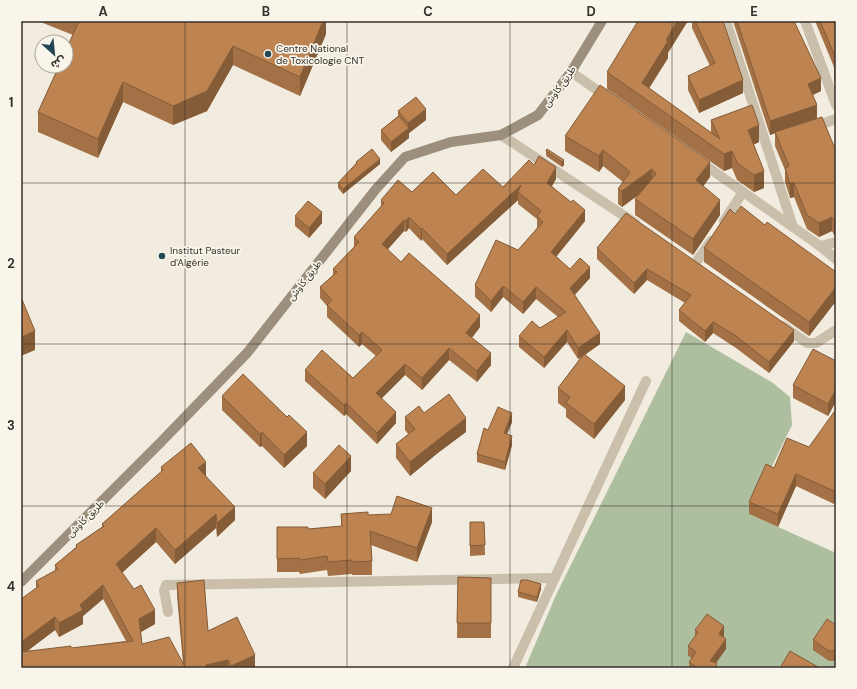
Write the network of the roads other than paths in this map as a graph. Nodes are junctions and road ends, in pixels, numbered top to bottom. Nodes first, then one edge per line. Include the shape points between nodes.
1 (602, 21) edge
2 (726, 21) edge
3 (805, 21) edge
4 (570, 72) junction
5 (615, 103) edge
6 (836, 105) edge
7 (836, 119) edge
8 (800, 131) edge
9 (501, 135) junction
10 (692, 157) edge
11 (743, 192) junction
12 (793, 227) junction
13 (644, 229) edge
14 (836, 242) edge
15 (820, 246) junction
16 (836, 258) edge
17 (695, 264) edge
18 (776, 321) edge
19 (836, 330) edge
20 (646, 381) dead end
21 (554, 578) junction
22 (21, 582) edge
23 (168, 612) dead end
24 (513, 668) edge

1 - 4 street, طريق كاوش
2 - 12 street via 768,142
3 - 6 street
4 - 5 street
4 - 9 street, طريق كاوش via 538,116
7 - 8 street
9 - 13 street
9 - 22 street, طريق كاوش via 451,142 405,157 376,189 247,353
10 - 11 street
11 - 12 street
11 - 17 street
12 - 15 street
14 - 15 street
15 - 16 street
18 - 19 street via 807,343 816,343
20 - 21 street
21 - 23 street via 166,585 164,590
21 - 24 street

